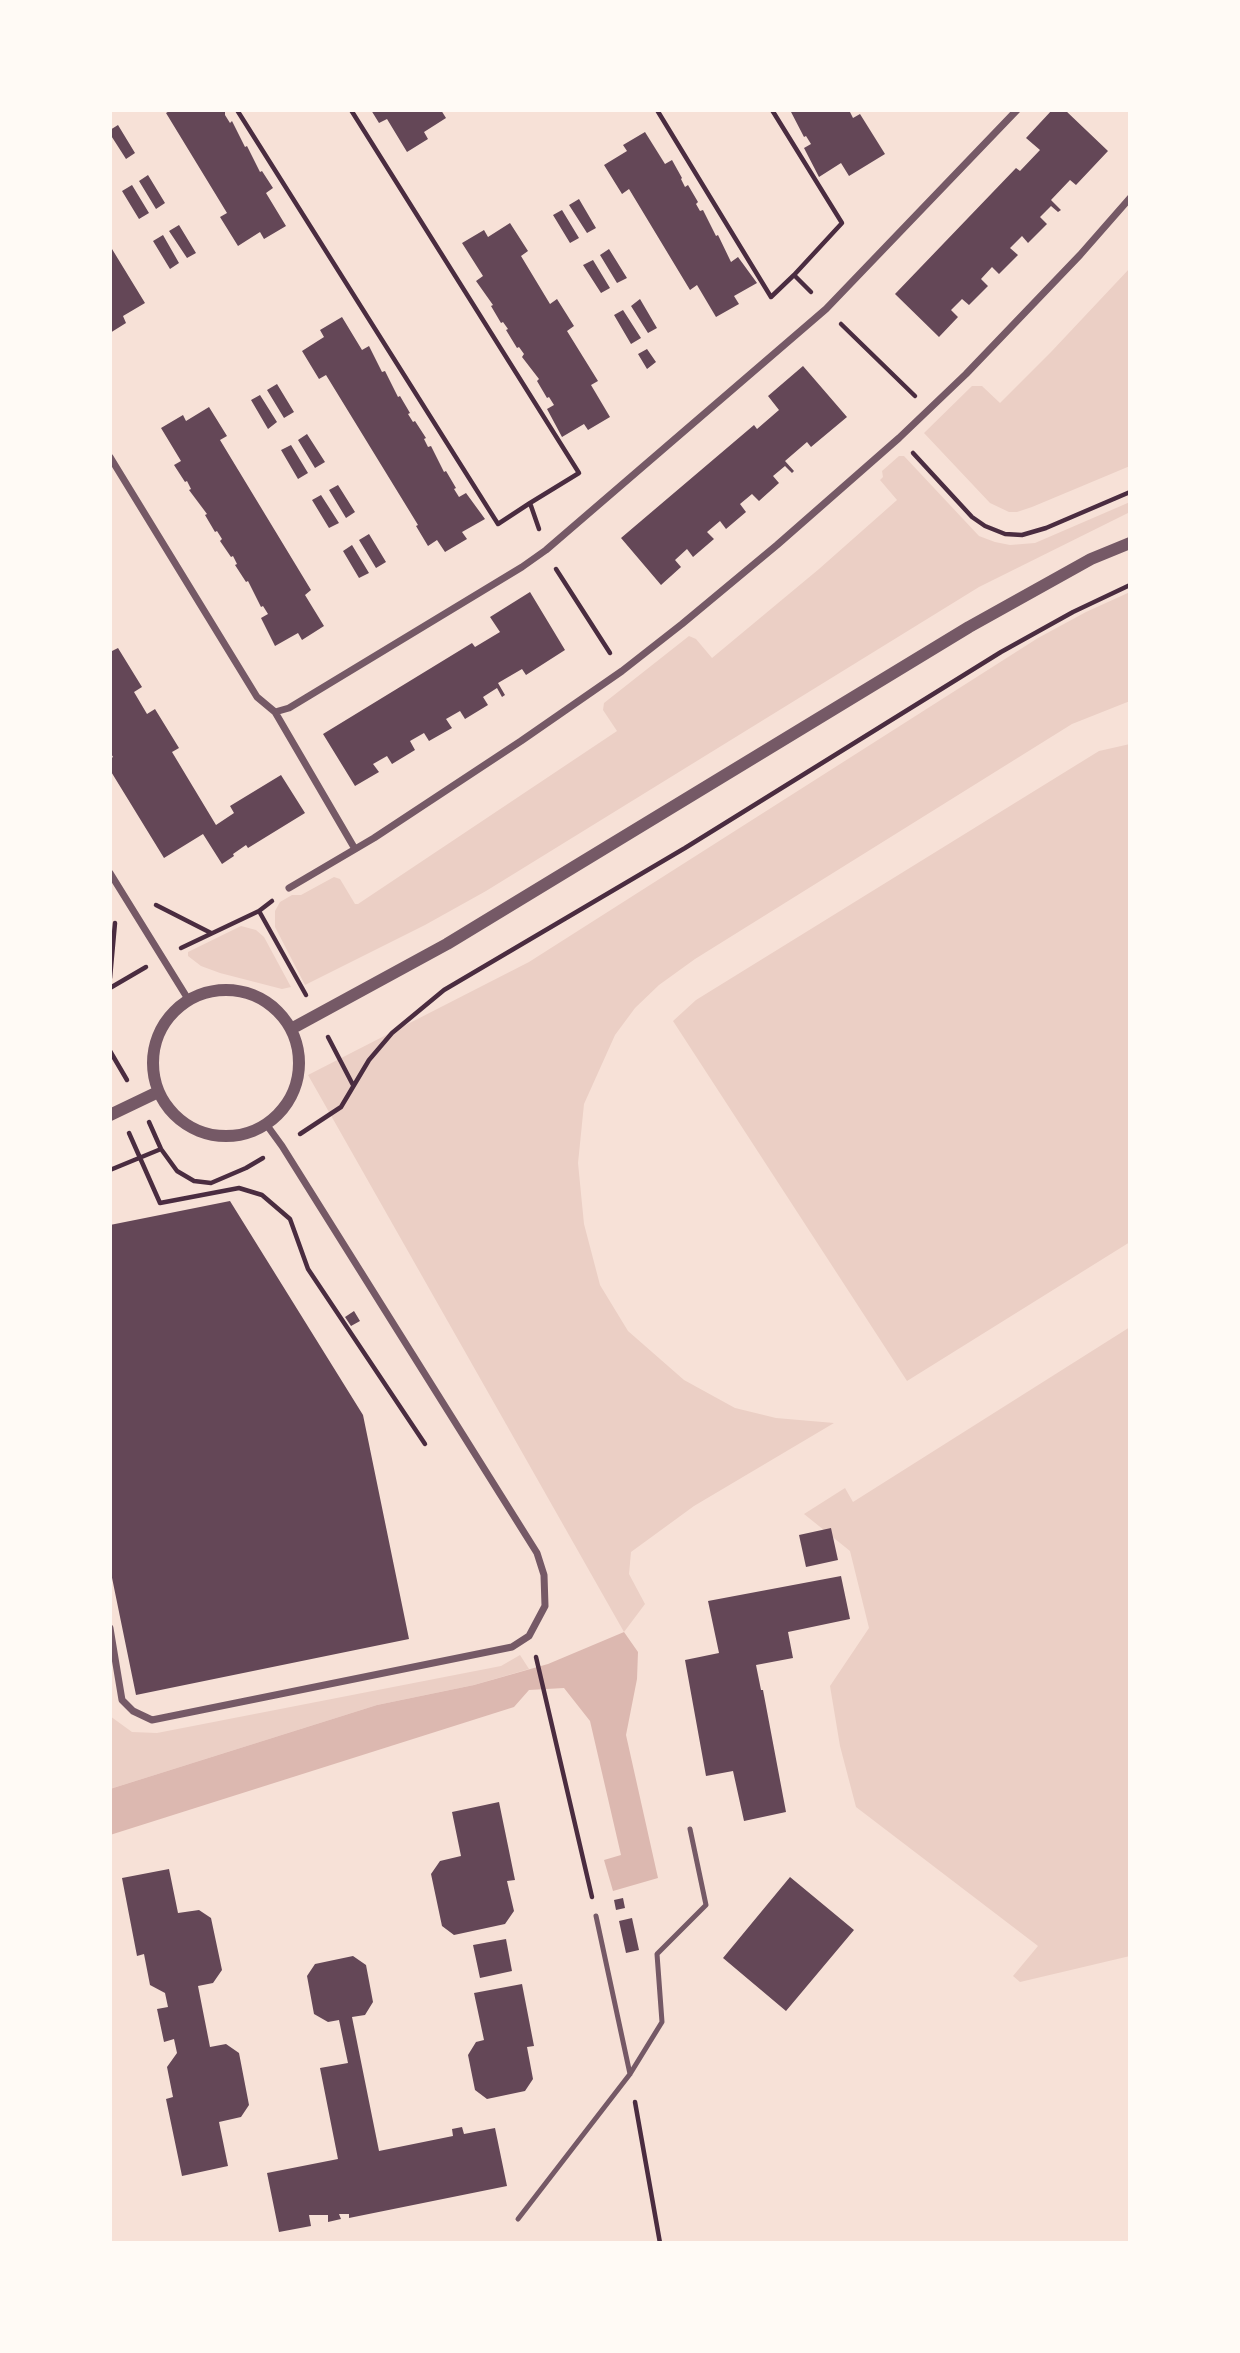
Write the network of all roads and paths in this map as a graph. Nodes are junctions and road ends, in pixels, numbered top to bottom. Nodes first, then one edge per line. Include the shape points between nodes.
1 (237, 110) edge
2 (351, 110) edge
3 (657, 110) edge
4 (772, 110) edge
5 (1017, 110) edge
6 (1130, 198) edge
7 (794, 275) junction
8 (826, 309) junction
9 (929, 409) junction
10 (908, 447) dead end
11 (110, 457) edge
12 (1130, 492) edge
13 (530, 503) junction
14 (1130, 542) edge
15 (545, 550) junction
16 (1130, 584) edge
17 (622, 671) junction
18 (275, 712) junction
19 (355, 849) junction
20 (110, 873) edge
21 (289, 888) dead end
22 (188, 999) junction
23 (291, 1029) junction
24 (158, 1092) junction
25 (115, 1113) edge
26 (266, 1124) junction
27 (282, 1146) junction
28 (140, 1158) junction
29 (110, 1170) edge
30 (425, 1444) dead end
31 (110, 1628) edge
32 (535, 1655) dead end
33 (690, 1829) dead end
34 (596, 1916) joint
35 (630, 2074) junction
36 (518, 2219) dead end
37 (660, 2243) edge

1 - 13 path via 498,524
2 - 13 path via 579,472
3 - 7 path via 771,296
4 - 7 path via 842,223
5 - 8 street
6 - 9 street
7 - 8 path
8 - 9 path
8 - 15 street
9 - 17 street via 777,545
10 - 12 path via 972,517 1006,534 1046,528
11 - 18 street via 251,688
13 - 15 path
14 - 23 street via 969,627 447,944
15 - 17 path
15 - 18 street via 301,702
16 - 27 path via 1001,652 685,848 444,990 369,1060 341,1107
17 - 19 street
18 - 19 street
19 - 21 street
20 - 22 street
22 - 23 street via 210,990 234,989 257,996 277,1010
22 - 24 street via 172,1012 153,1050
23 - 26 street via 299,1054 297,1081 286,1105
24 - 25 street
24 - 26 street via 172,1113 192,1129 217,1136 243,1135
25 - 28 path
26 - 27 street
27 - 28 path via 211,1183 194,1181 177,1171 161,1149
27 - 31 street via 537,1553 544,1575 545,1606 529,1636 512,1647 152,1720 122,1700
28 - 29 path
28 - 30 path via 160,1203 239,1188 262,1195 290,1219 308,1269
32 - 34 path
33 - 35 lane via 706,1905 657,1954 662,2022
34 - 35 lane
35 - 36 lane
35 - 37 path

